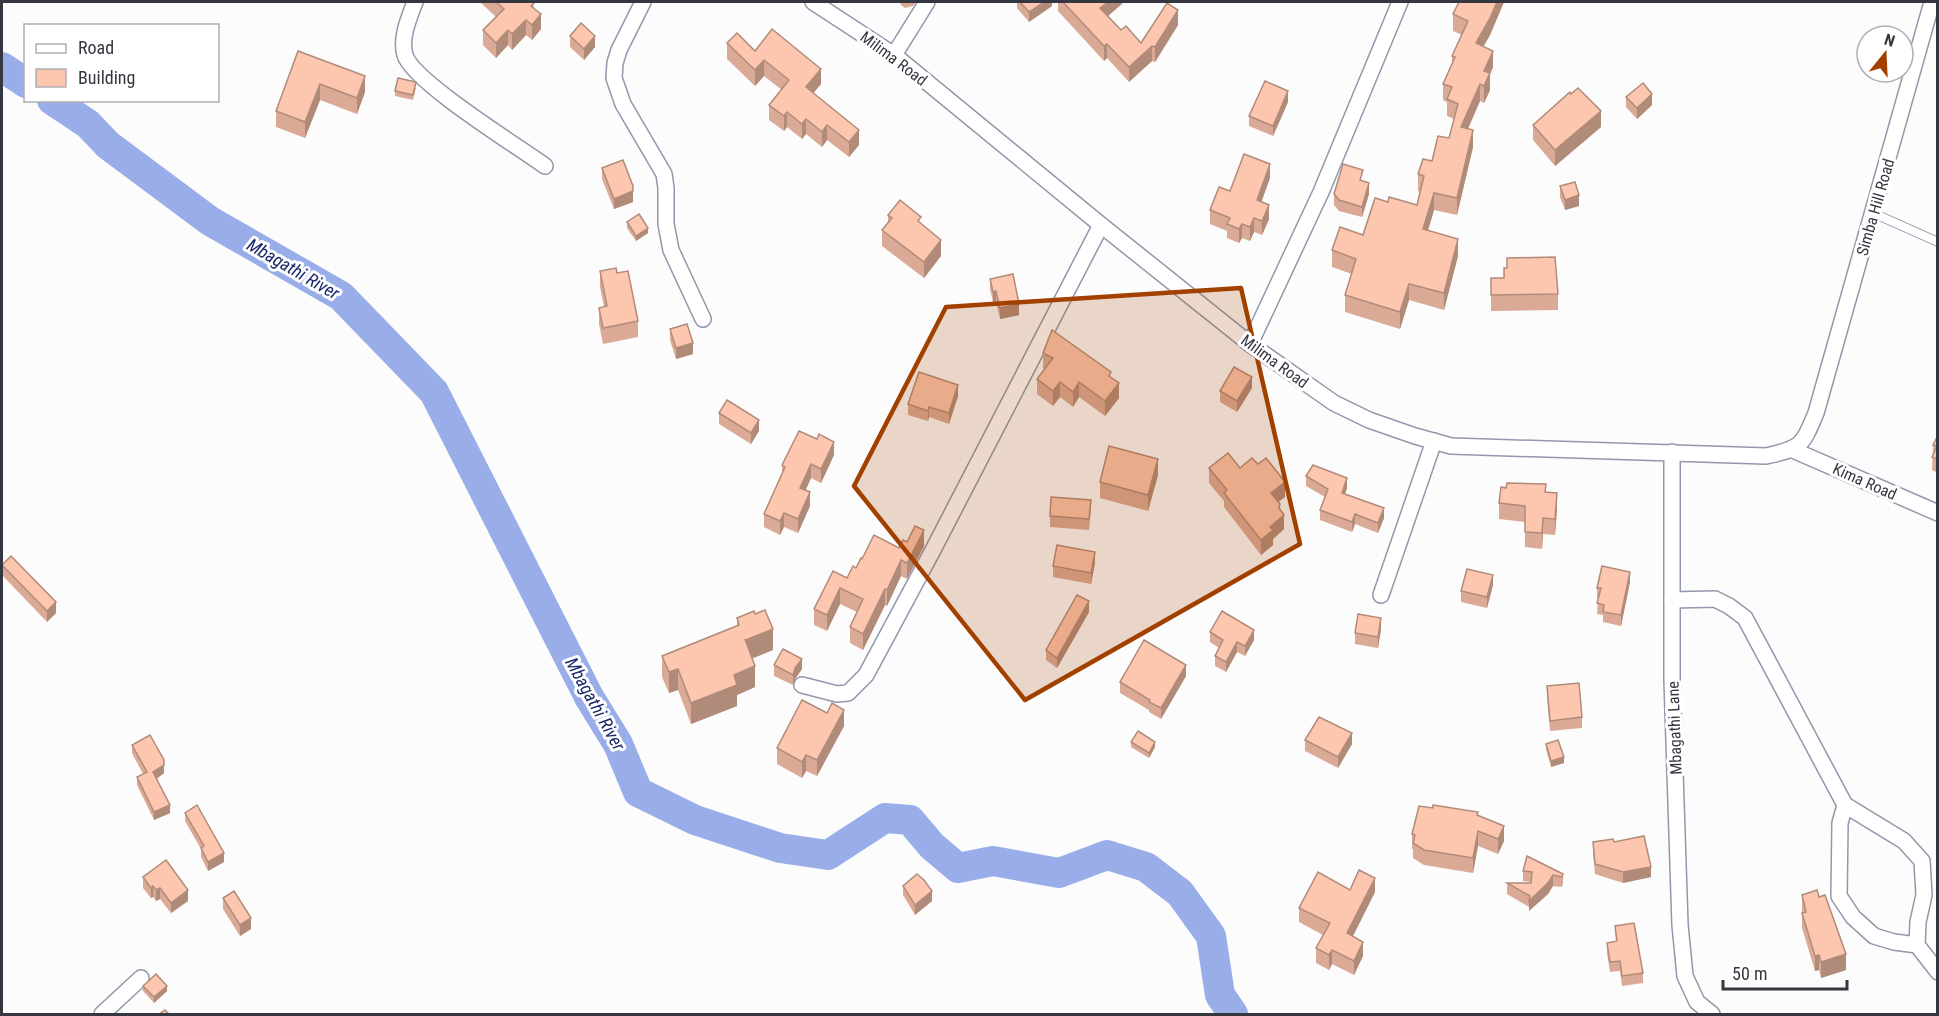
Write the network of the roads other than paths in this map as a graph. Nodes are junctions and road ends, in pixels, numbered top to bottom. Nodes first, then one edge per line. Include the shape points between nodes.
1 (415, 2) edge
2 (643, 2) edge
3 (813, 2) edge
4 (927, 2) edge
5 (1400, 2) edge
6 (1932, 2) edge
7 (894, 55) junction
8 (545, 166) dead end
9 (1873, 213) junction
10 (1101, 225) junction
11 (1938, 242) edge
12 (703, 318) dead end
13 (1250, 344) junction
14 (1434, 441) junction
15 (1794, 450) junction
16 (1672, 452) junction
17 (1938, 513) edge
18 (1381, 595) dead end
19 (1672, 600) junction
20 (802, 685) dead end
21 (1845, 805) junction
22 (1917, 945) junction
23 (1938, 972) edge
24 (141, 978) dead end
25 (102, 1014) edge
26 (1712, 1014) edge

1 - 8 street via 405,29 407,62 434,88
2 - 12 street via 619,50 614,78 623,104 664,174 671,250
3 - 7 street, Milima Road
4 - 7 street
5 - 13 street via 1321,192
6 - 9 street, Simba Hill Road
7 - 10 street, Milima Road
9 - 11 lane
9 - 15 street, Simba Hill Road via 1816,413 1806,436
10 - 13 street, Milima Road
10 - 20 street via 866,675 848,693
13 - 14 street, Milima Road via 1334,403 1369,420
14 - 16 street, Milima Road via 1451,446
14 - 18 street
15 - 16 street, Milima Road via 1766,456
15 - 17 street, Kima Road
16 - 19 street, Mbagathi Lane
19 - 21 street via 1715,599 1745,618
19 - 26 street, Mbagathi Lane via 1680,925 1685,976 1697,1002
21 - 22 street via 1904,841 1922,861 1924,895
21 - 22 street via 1840,823 1839,896 1853,917 1874,936
22 - 23 street
24 - 25 street

